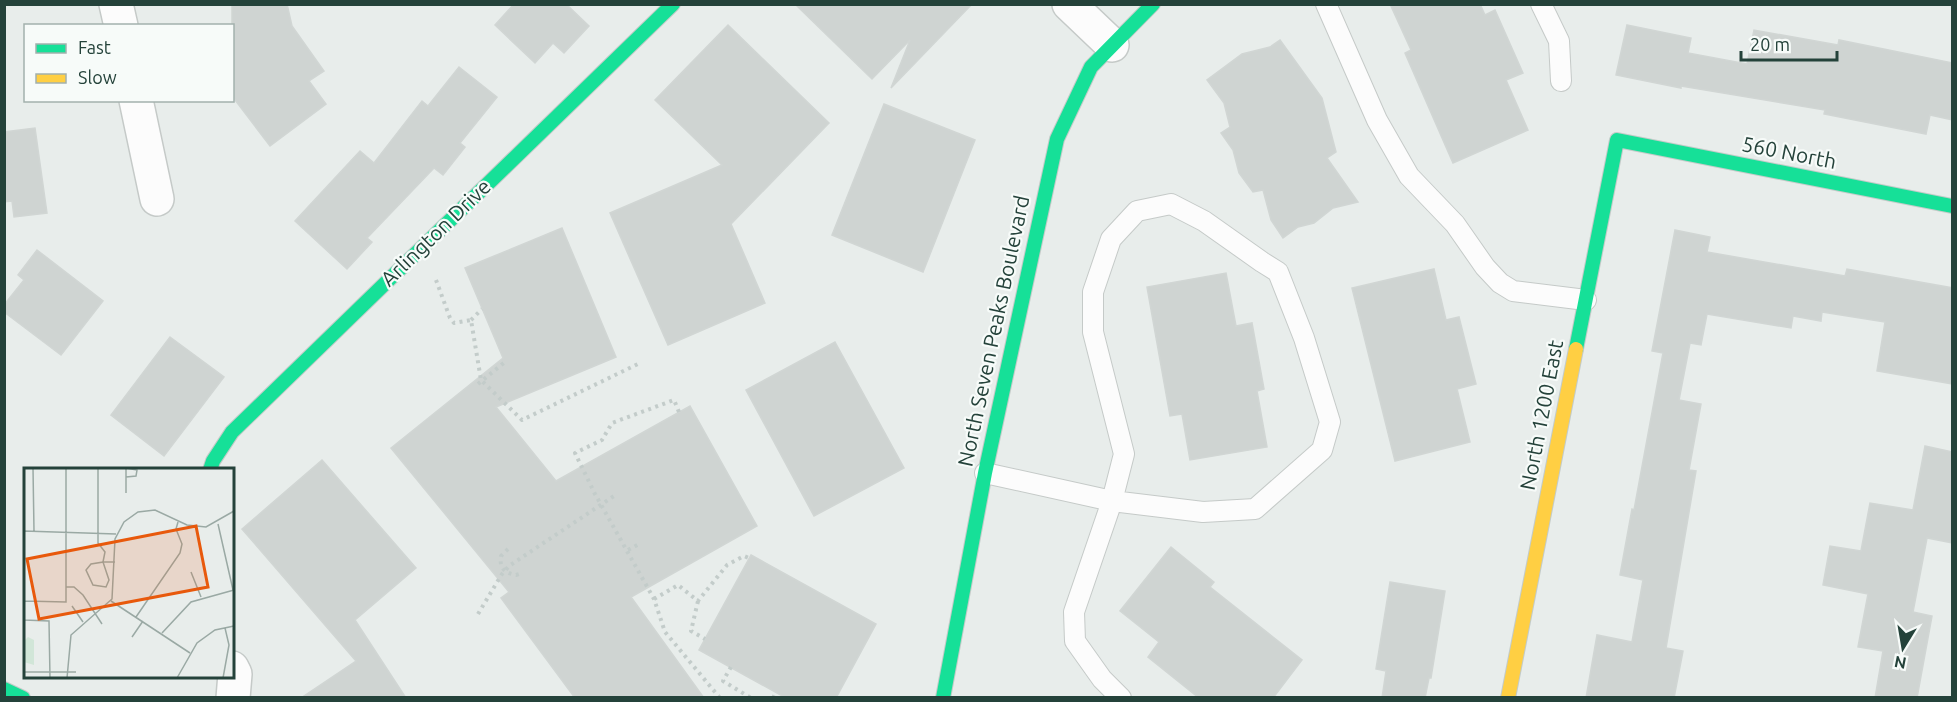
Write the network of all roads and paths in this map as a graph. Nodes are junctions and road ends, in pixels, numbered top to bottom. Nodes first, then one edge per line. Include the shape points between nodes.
1 (116, 4) edge
2 (673, 4) edge
3 (1069, 4) edge
4 (1153, 4) edge
5 (1326, 4) edge
6 (1541, 4) edge
7 (121, 24) edge
8 (1112, 45) junction
9 (1561, 81) dead end
10 (136, 102) edge
11 (1617, 140) joint
12 (158, 200) dead end
13 (1953, 206) edge
14 (436, 280) dead end
15 (1586, 300) junction
16 (482, 309) dead end
17 (471, 320) junction
18 (505, 362) dead end
19 (640, 363) dead end
20 (479, 382) junction
21 (679, 412) dead end
22 (211, 468) edge
23 (985, 473) junction
24 (614, 496) dead end
25 (1112, 501) junction
26 (601, 504) junction
27 (641, 543) dead end
28 (508, 549) dead end
29 (628, 550) junction
30 (749, 558) dead end
31 (504, 571) junction
32 (519, 574) dead end
33 (654, 599) junction
34 (698, 601) junction
35 (478, 614) dead end
36 (705, 639) dead end
37 (731, 667) dead end
38 (234, 672) edge
39 (4, 689) edge
40 (776, 692) dead end
41 (23, 698) edge
42 (232, 698) edge
43 (720, 698) edge
44 (752, 698) edge
45 (773, 698) edge
46 (943, 698) edge
47 (1121, 698) edge
48 (1508, 698) edge

1 - 7 street
2 - 22 street, Arlington Drive via 232,432
3 - 8 street
4 - 8 street, North Seven Peaks Boulevard
5 - 15 lane via 1377,120 1409,176 1455,224 1485,267 1513,291
6 - 9 lane via 1559,41
8 - 23 street, North Seven Peaks Boulevard via 1091,67 1057,139
10 - 12 street
11 - 13 street, 560 North
11 - 15 street, North 1200 East
14 - 17 path via 450,318 454,322
15 - 48 street, North 1200 East
16 - 17 path
17 - 20 path
18 - 20 path
19 - 20 path via 522,420
21 - 26 path via 674,400 612,423 602,440 575,453
23 - 25 lane
23 - 46 street, North Seven Peaks Boulevard
24 - 26 path
25 - 25 lane via 1203,512 1255,508 1322,450 1329,422 1304,338 1278,272 1204,221 1171,204 1137,212 1112,239 1093,292 1093,332 1124,454
25 - 47 lane via 1074,612 1075,641
26 - 29 path
26 - 31 path
27 - 29 path
28 - 31 path via 500,561
29 - 33 path
30 - 34 path via 744,556 727,565
31 - 32 path
31 - 35 path
33 - 34 path via 678,585
33 - 43 path via 665,632
34 - 36 path via 691,631
37 - 44 path via 723,681
38 - 42 street
39 - 41 street
40 - 45 path

